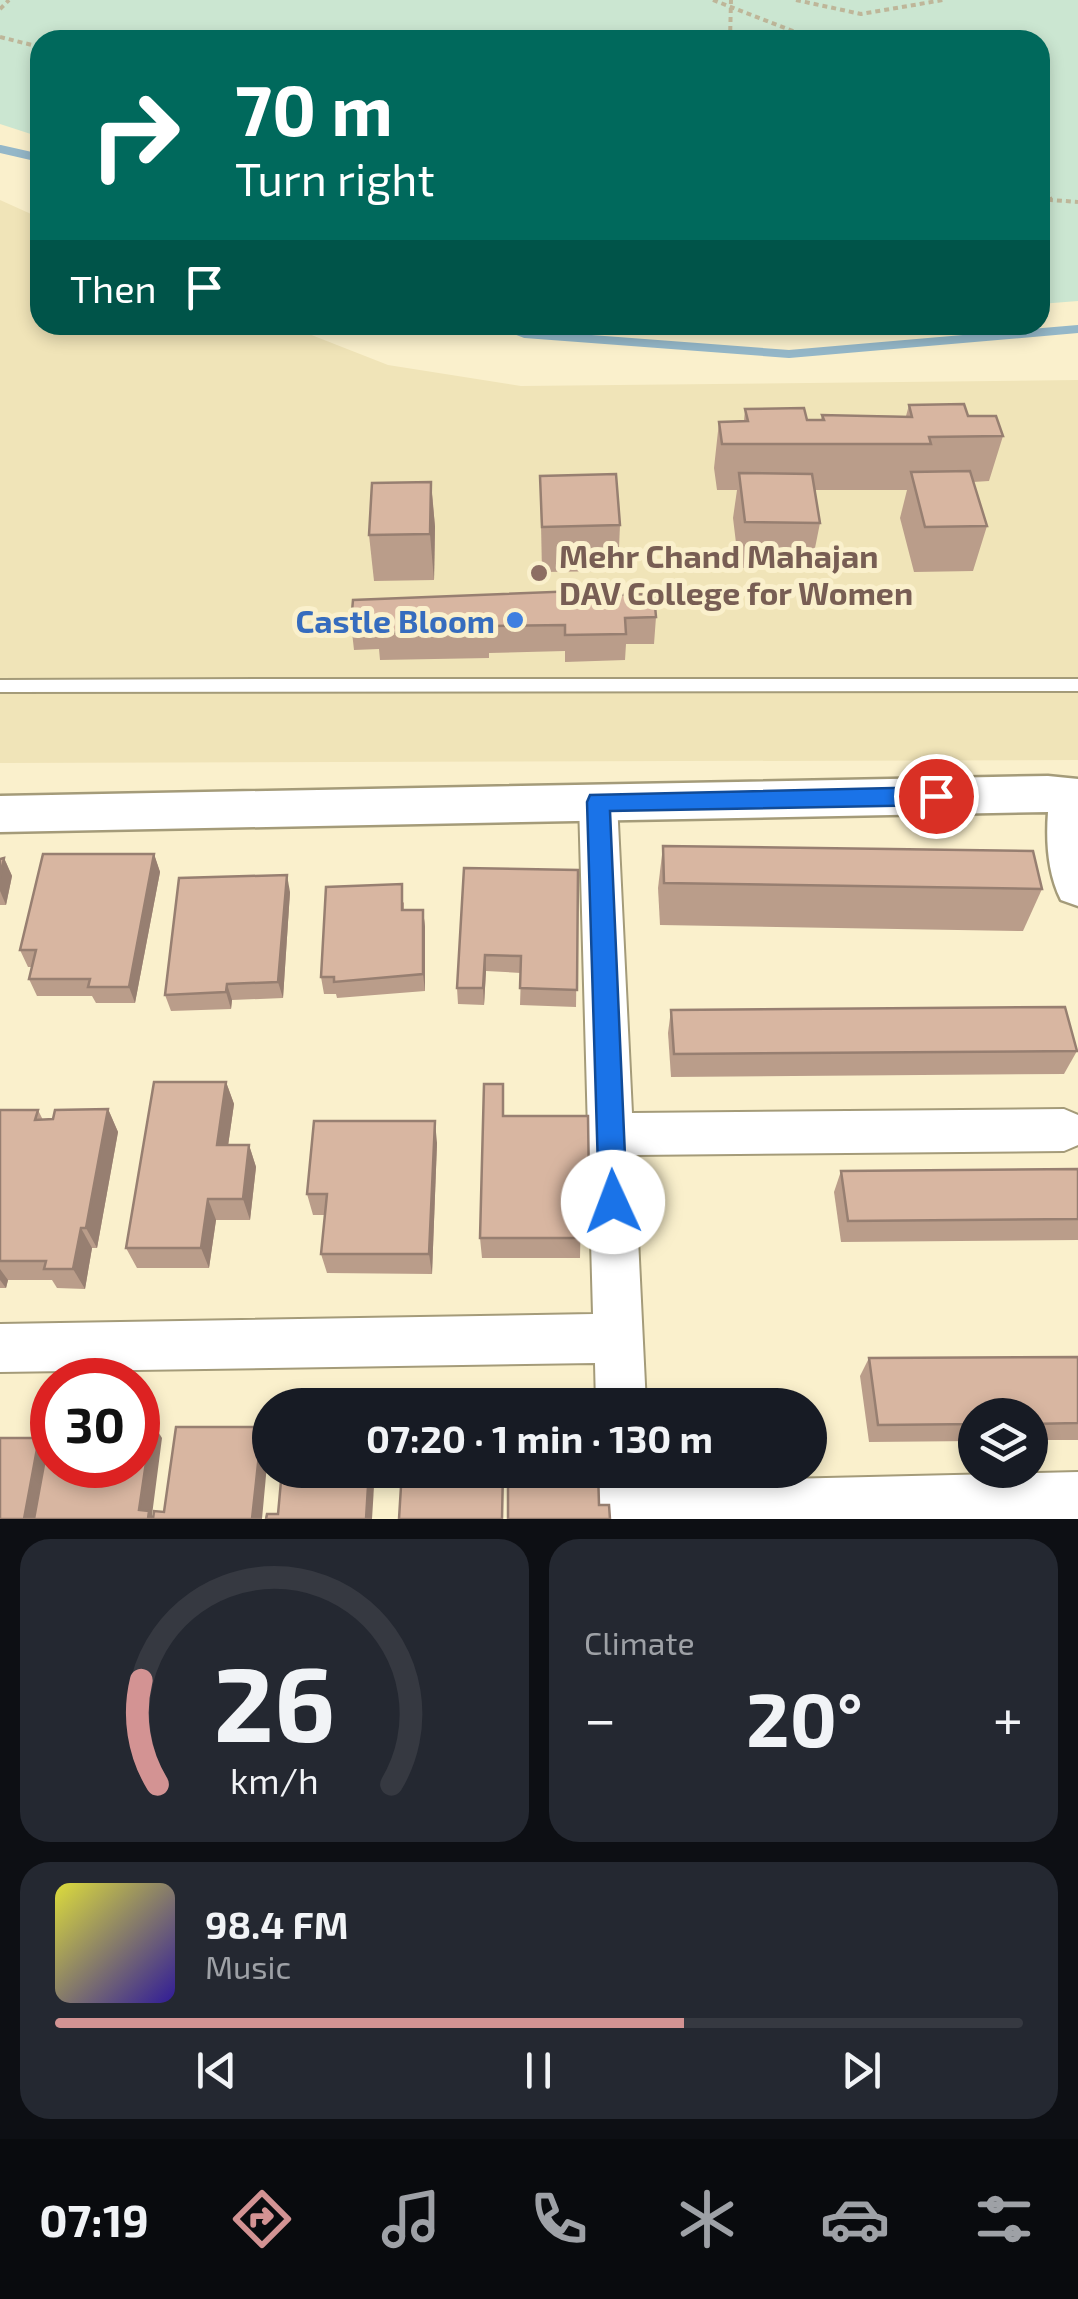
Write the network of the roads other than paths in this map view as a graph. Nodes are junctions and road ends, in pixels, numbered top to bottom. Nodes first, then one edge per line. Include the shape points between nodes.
1 (1078, 685) edge
2 (0, 686) edge
3 (1078, 798) edge
4 (598, 802) junction
5 (0, 814) edge
6 (1078, 886) edge
7 (1064, 1130) dead end
8 (610, 1134) junction
9 (618, 1338) junction
10 (0, 1348) edge
11 (620, 1388) edge
12 (1078, 1498) edge
13 (625, 1499) edge

1 - 2 lane
3 - 4 street
3 - 6 street via 1068,830
4 - 5 street
4 - 8 street
7 - 8 street
8 - 9 street
9 - 10 street
9 - 11 street
12 - 13 street

